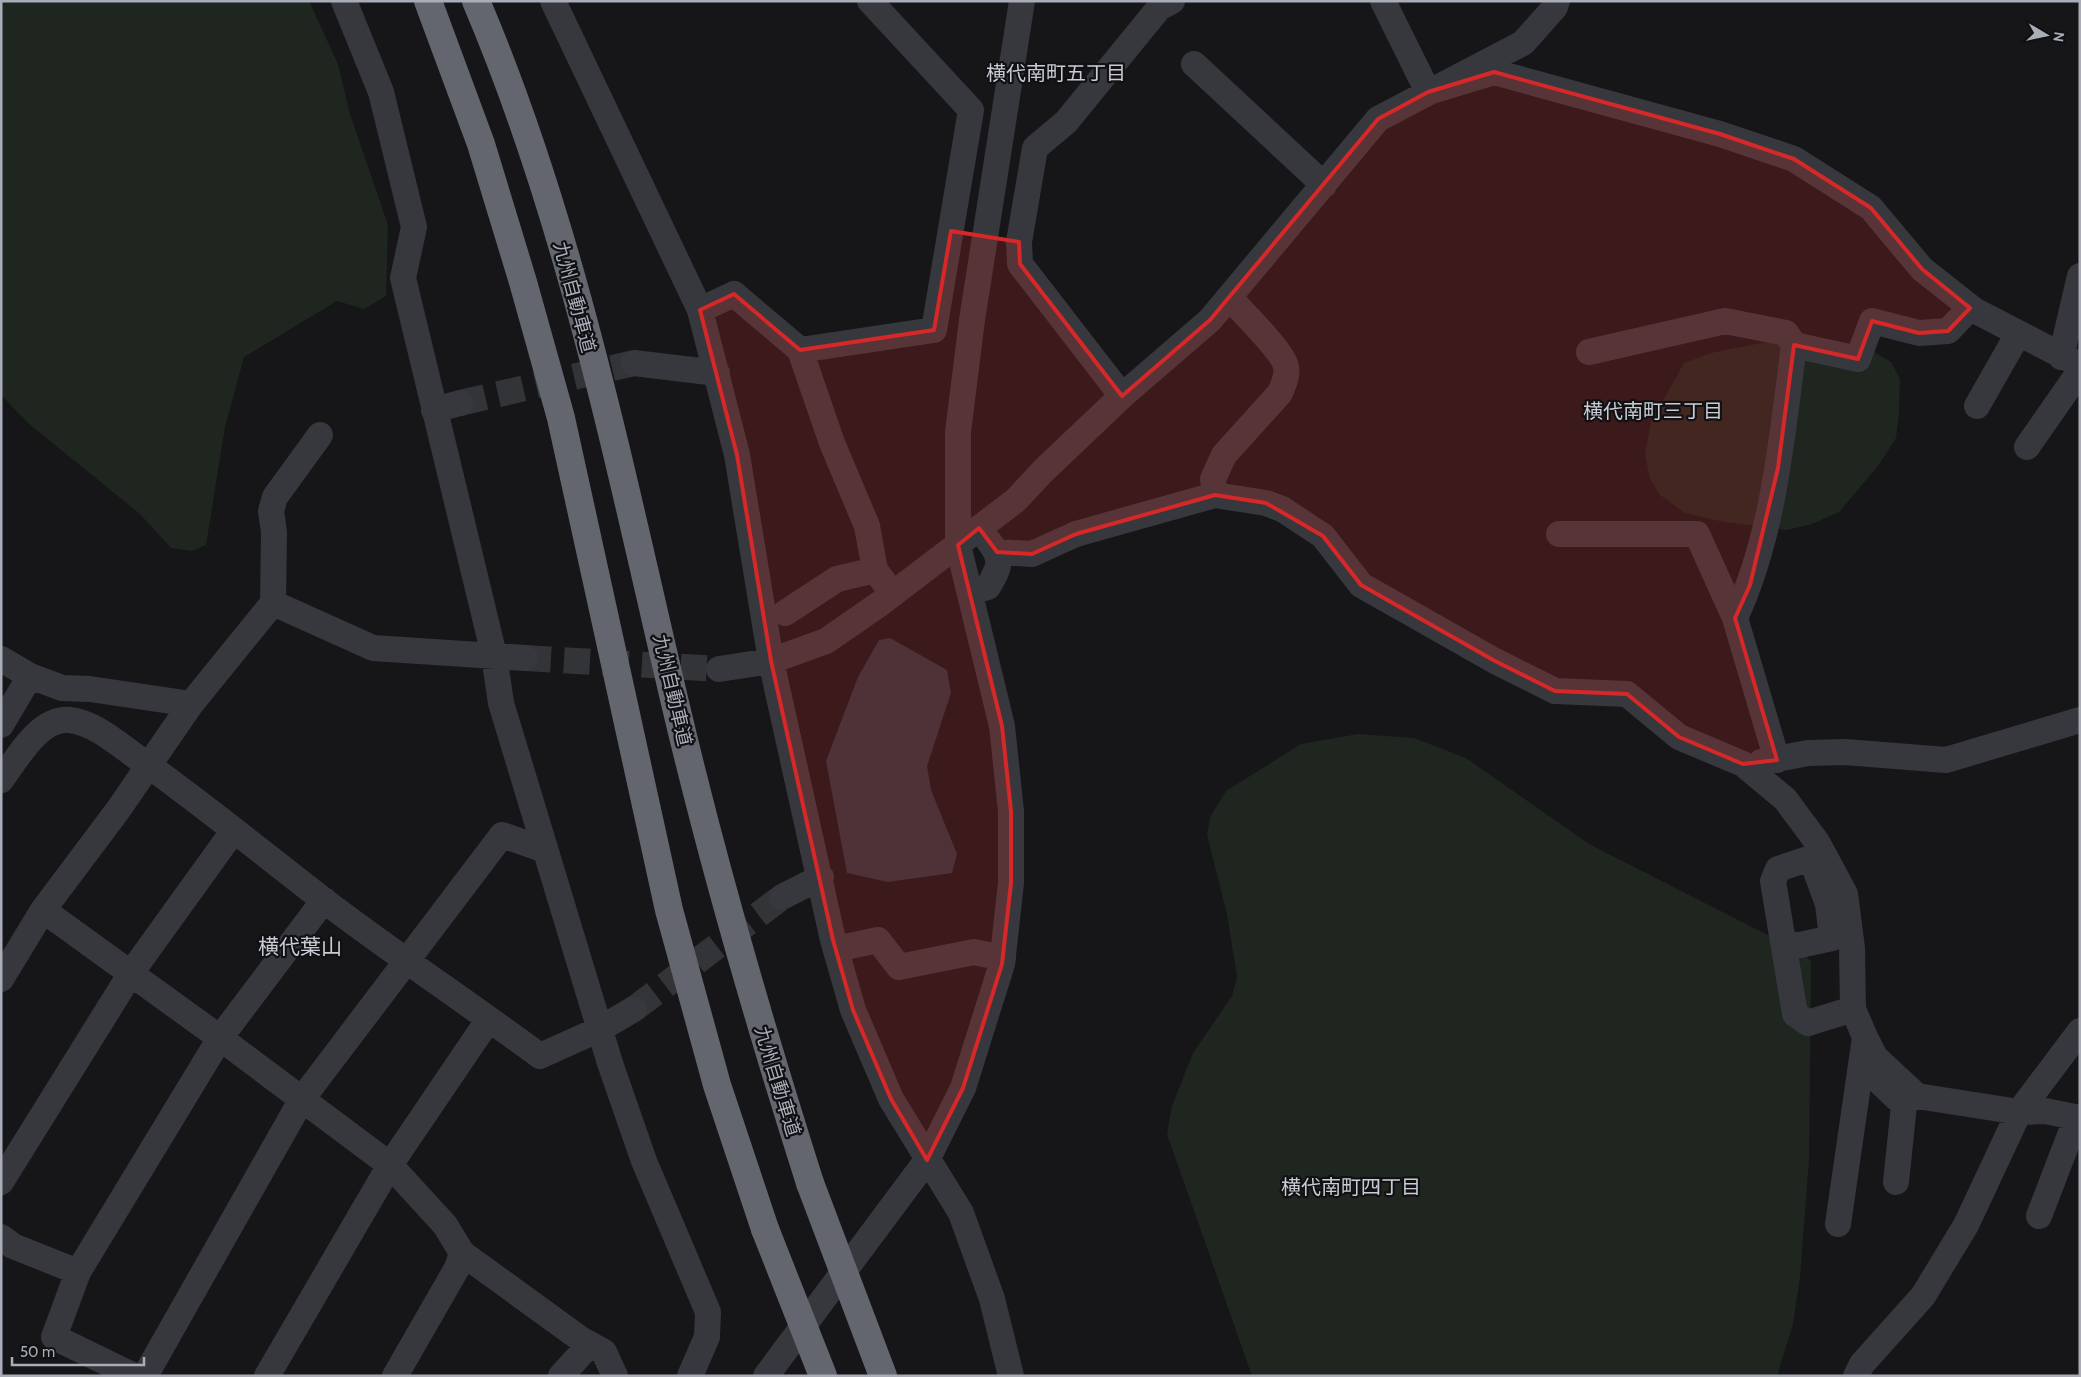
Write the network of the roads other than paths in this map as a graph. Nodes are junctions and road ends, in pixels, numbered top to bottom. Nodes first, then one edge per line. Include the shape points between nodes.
1 (344, 1) edge
2 (415, 1) edge
3 (428, 1) edge
4 (476, 1) edge
5 (553, 1) edge
6 (870, 1) edge
7 (1022, 1) edge
8 (1172, 1) edge
9 (1383, 1) edge
10 (1557, 1) edge
11 (1194, 64) dead end
12 (1428, 92) junction
13 (481, 144) junction
14 (1324, 185) junction
15 (951, 231) junction
16 (986, 237) junction
17 (1019, 242) junction
18 (2080, 276) edge
19 (1230, 298) junction
20 (1970, 308) junction
21 (700, 310) junction
22 (2018, 334) junction
23 (1794, 345) junction
24 (800, 350) junction
25 (1589, 352) dead end
26 (634, 363) tunnel mouth
27 (2074, 364) edge
28 (717, 373) junction
29 (1122, 396) junction
30 (460, 403) tunnel mouth
31 (1977, 406) dead end
32 (434, 410) junction
33 (320, 436) dead end
34 (2027, 447) dead end
35 (1215, 495) junction
36 (979, 528) junction
37 (1559, 534) dead end
38 (958, 545) junction
39 (997, 552) junction
40 (875, 570) junction
41 (970, 592) junction
42 (893, 594) junction
43 (273, 603) junction
44 (785, 613) dead end
45 (1735, 618) junction
46 (494, 655) junction
47 (525, 658) tunnel mouth
48 (1, 659) edge
49 (771, 661) junction
50 (719, 669) tunnel mouth
51 (30, 676) junction
52 (191, 704) junction
53 (2080, 720) edge
54 (1, 725) edge
55 (1777, 760) junction
56 (1743, 764) junction
57 (149, 766) junction
58 (1, 780) edge
59 (234, 830) junction
60 (545, 850) junction
61 (821, 877) junction
62 (782, 898) tunnel mouth
63 (324, 900) junction
64 (43, 910) junction
65 (836, 949) junction
66 (1003, 958) junction
67 (406, 959) junction
68 (132, 974) junction
69 (1, 979) edge
70 (634, 1009) tunnel mouth
71 (1853, 1009) junction
72 (489, 1019) junction
73 (1780, 1028) dead end
74 (600, 1029) junction
75 (2080, 1031) edge
76 (1865, 1037) junction
77 (220, 1038) junction
78 (1861, 1063) junction
79 (302, 1099) junction
80 (2019, 1112) junction
81 (2078, 1117) edge
82 (927, 1160) junction
83 (390, 1165) junction
84 (1, 1182) edge
85 (1896, 1182) dead end
86 (2039, 1216) dead end
87 (1838, 1224) dead end
88 (1, 1237) edge
89 (462, 1253) junction
90 (78, 1272) junction
91 (590, 1344) junction
92 (134, 1376) edge
93 (144, 1376) edge
94 (267, 1376) edge
95 (395, 1376) edge
96 (561, 1376) edge
97 (615, 1376) edge
98 (690, 1376) edge
99 (766, 1376) edge
100 (823, 1376) edge
101 (883, 1376) edge
102 (1011, 1376) edge
103 (1856, 1376) edge

1 - 32 street via 381,92 414,227 403,278
2 - 13 highway
3 - 13 highway
4 - 101 highway, 九州自動車道, bridge via 534,156 569,273 641,553 718,877 767,1050 810,1182
5 - 21 street
6 - 15 street via 970,110
7 - 16 street
8 - 17 street via 1159,8 1066,122 1035,148
9 - 12 street
10 - 12 street via 1523,43
11 - 14 street
12 - 14 street via 1378,119
12 - 20 street via 1494,72 1720,134 1794,159 1871,208 1922,269
13 - 100 highway, bridge via 561,418 669,910 718,1085 765,1230
14 - 19 street
15 - 16 street
15 - 24 street via 934,330
16 - 17 street
16 - 38 street via 958,432
17 - 29 street via 1020,264
18 - 27 street
19 - 29 street via 1210,320
19 - 35 street via 1278,351 1286,366 1285,381 1280,393 1224,455 1213,479
20 - 22 street
20 - 23 street via 1948,331 1919,333 1872,321 1858,359
21 - 24 street via 734,294
21 - 28 street
22 - 27 street
22 - 31 street
23 - 25 street via 1786,333 1725,321
23 - 45 street via 1778,468 1750,585
24 - 40 street via 832,443 867,526
26 - 28 street
27 - 34 street
28 - 49 street via 737,455
29 - 36 street via 1016,500
30 - 32 street
32 - 46 street
33 - 43 street via 276,498 271,511 274,532
35 - 39 street via 1076,534 1032,554
35 - 56 street via 1266,503 1282,509 1323,536 1361,585 1495,662 1555,691 1627,694 1679,737
36 - 38 street
36 - 39 street
37 - 45 street via 1697,534
38 - 41 street
38 - 42 street
39 - 41 street via 1000,568 988,588
40 - 42 street
40 - 44 street via 837,580
41 - 66 street via 1002,726 1011,811 1010,883
42 - 49 street via 826,641
43 - 46 street via 373,648
43 - 52 street
45 - 55 street
46 - 47 street
46 - 60 street via 501,703
48 - 51 street
49 - 50 street
49 - 61 street
51 - 52 street via 62,688
51 - 54 street
52 - 57 street
53 - 55 street via 1946,760 1845,752 1808,753
55 - 56 street
56 - 71 street via 1785,800 1817,842 1845,894 1852,948
57 - 58 street via 106,735 83,723 68,720 55,722 42,730
57 - 59 street
57 - 64 street
59 - 63 street
59 - 68 street
60 - 67 street via 502,835
60 - 74 street
61 - 62 street
61 - 65 street
63 - 67 street
63 - 77 street
64 - 68 street
64 - 69 street
65 - 66 street via 878,940 899,967 974,952
65 - 82 street via 854,1010 888,1090
66 - 82 street via 962,1088
67 - 72 street
67 - 79 street
68 - 77 street
68 - 84 street
70 - 74 street
71 - 73 street via 1808,1023 1795,1014 1784,948 1776,958
71 - 76 street
72 - 74 street via 540,1056
72 - 83 street
74 - 98 street via 644,1161 708,1312 707,1337
75 - 80 street
76 - 78 street
76 - 80 street via 1875,1057 1917,1096
77 - 79 street
77 - 90 street
78 - 85 street via 1904,1105
78 - 87 street
79 - 83 street
79 - 93 street
80 - 81 street
80 - 103 street via 1966,1225 1923,1296 1862,1364
81 - 86 street
82 - 99 street
82 - 102 street via 961,1213 992,1299
83 - 89 street via 445,1224
83 - 94 street
88 - 90 street via 13,1246
89 - 91 street
89 - 95 street via 457,1268
90 - 92 street via 54,1337
91 - 96 street
91 - 97 street via 604,1352

